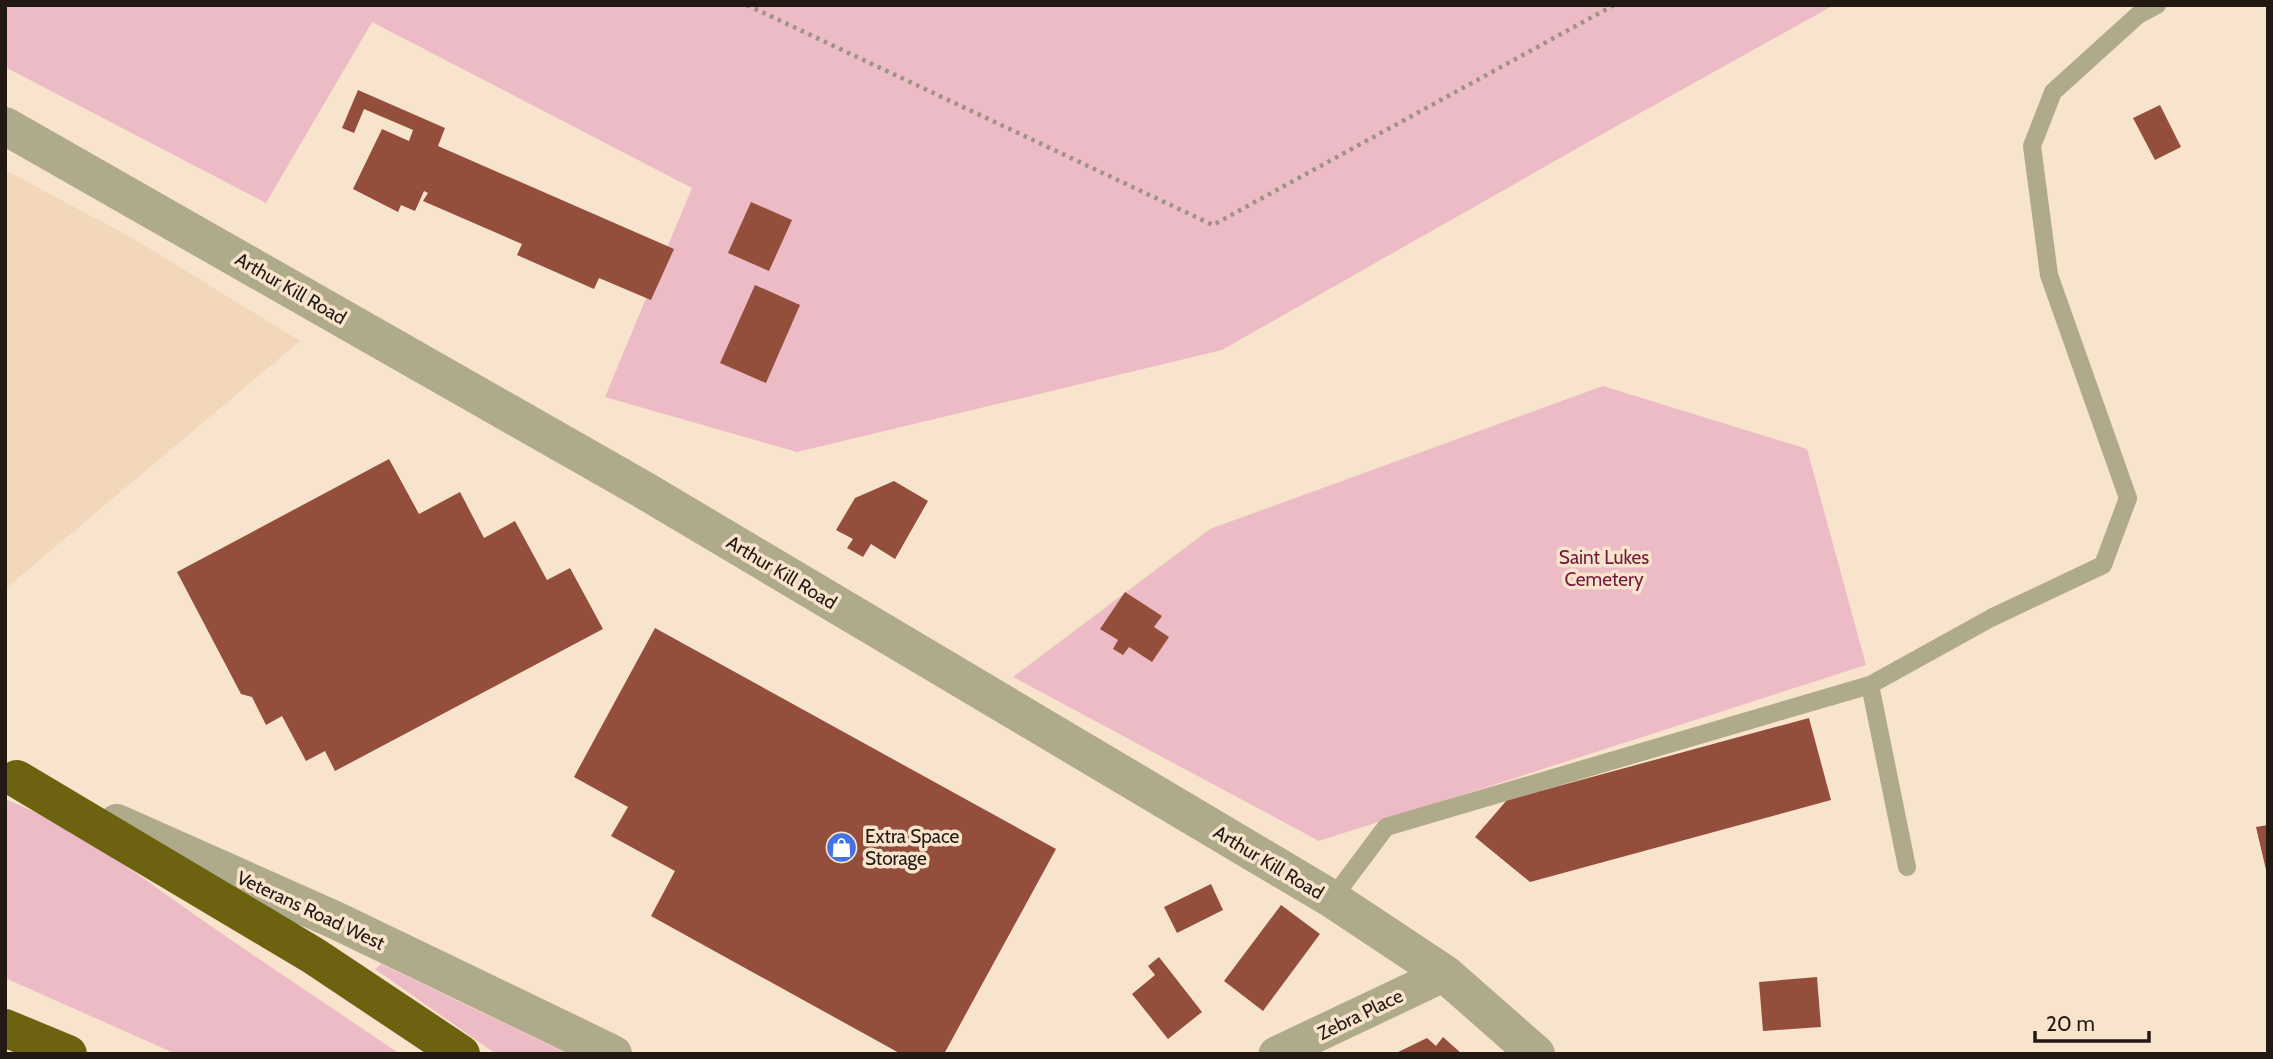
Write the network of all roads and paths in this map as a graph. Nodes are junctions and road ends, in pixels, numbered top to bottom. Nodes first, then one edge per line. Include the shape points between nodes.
1 (747, 5) edge
2 (1614, 5) edge
3 (2157, 5) edge
4 (5, 125) edge
5 (1870, 685) junction
6 (11, 777) edge
7 (1906, 867) dead end
8 (1332, 900) junction
9 (1445, 974) junction
10 (5, 1028) edge
11 (68, 1054) edge
12 (461, 1054) edge
13 (613, 1054) edge
14 (1276, 1054) edge
15 (1536, 1054) edge

1 - 2 path via 1213,225
3 - 5 lane via 2138,15 2053,92 2032,146 2049,275 2128,498 2103,565 1991,618
4 - 8 street, Arthur Kill Road via 642,489
5 - 7 lane
5 - 8 lane via 1386,827
6 - 12 highway via 314,956
6 - 13 street, Veterans Road West via 335,920
8 - 9 street, Arthur Kill Road
9 - 14 street, Zebra Place
9 - 15 street, Arthur Kill Road
10 - 11 highway

